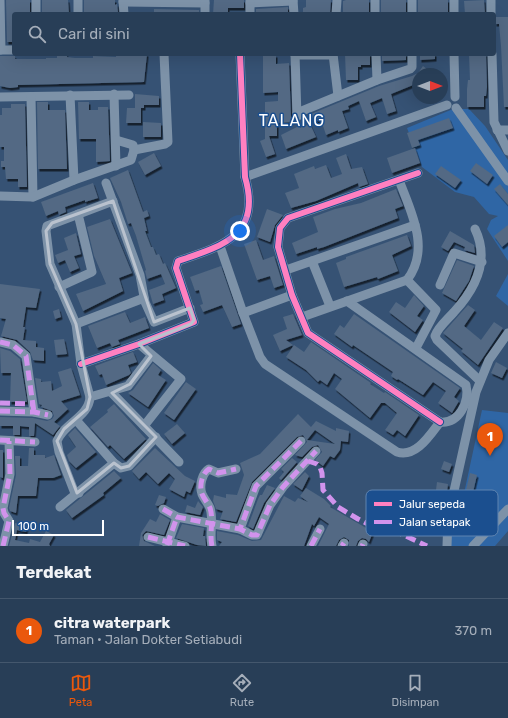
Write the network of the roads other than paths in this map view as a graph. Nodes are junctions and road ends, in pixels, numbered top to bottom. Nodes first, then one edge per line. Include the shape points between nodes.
1 (0, 0) edge
2 (36, 0) edge
3 (78, 0) edge
4 (293, 0) edge
5 (337, 0) edge
6 (375, 0) edge
7 (412, 0) edge
8 (454, 0) edge
9 (491, 0) edge
10 (123, 1) edge
11 (170, 1) edge
12 (250, 1) edge
13 (205, 2) edge
14 (36, 12) edge
15 (78, 12) edge
16 (124, 12) edge
17 (250, 12) edge
18 (294, 12) edge
19 (336, 12) edge
20 (375, 12) edge
21 (412, 12) edge
22 (454, 12) edge
23 (491, 12) edge
24 (0, 50) edge
25 (12, 50) edge
26 (164, 56) edge
27 (240, 56) edge
28 (295, 56) edge
29 (333, 56) edge
30 (376, 56) edge
31 (412, 56) edge
32 (454, 56) edge
33 (492, 56) edge
34 (376, 80) junction
35 (114, 94) junction
36 (70, 95) junction
37 (129, 95) dead end
38 (338, 96) junction
39 (455, 96) junction
40 (0, 97) edge
41 (31, 97) junction
42 (446, 105) junction
43 (456, 108) junction
44 (497, 130) junction
45 (508, 130) edge
46 (116, 140) junction
47 (134, 150) junction
48 (508, 151) edge
49 (116, 166) junction
50 (418, 173) dead end
51 (245, 177) junction
52 (74, 180) junction
53 (399, 180) junction
54 (508, 181) edge
55 (106, 183) dead end
56 (0, 196) edge
57 (33, 196) junction
58 (113, 200) junction
59 (78, 214) junction
60 (415, 225) junction
61 (475, 229) dead end
62 (220, 246) junction
63 (312, 261) junction
64 (482, 262) junction
65 (286, 270) junction
66 (407, 280) junction
67 (440, 285) dead end
68 (59, 287) junction
69 (292, 294) junction
70 (144, 298) junction
71 (347, 300) junction
72 (330, 306) junction
73 (190, 308) junction
74 (243, 312) junction
75 (302, 317) junction
76 (154, 322) junction
77 (76, 324) junction
78 (508, 333) edge
79 (158, 335) junction
80 (0, 342) edge
81 (139, 344) junction
82 (416, 348) junction
83 (151, 356) junction
84 (81, 364) junction
85 (480, 381) junction
86 (111, 392) junction
87 (90, 398) junction
88 (0, 412) edge
89 (34, 412) junction
90 (48, 415) dead end
91 (76, 420) junction
92 (440, 422) junction
93 (144, 426) junction
94 (156, 437) junction
95 (4, 440) edge
96 (301, 441) dead end
97 (35, 442) dead end
98 (316, 451) dead end
99 (179, 462) dead end
100 (114, 463) junction
101 (236, 470) dead end
102 (455, 490) edge
103 (77, 492) junction
104 (60, 507) dead end
105 (163, 509) dead end
106 (508, 510) edge
107 (177, 517) junction
108 (498, 521) edge
109 (210, 524) junction
110 (240, 529) junction
111 (320, 529) dead end
112 (447, 536) edge
113 (483, 536) edge
114 (148, 537) dead end
115 (168, 544) edge
116 (475, 545) edge
117 (3, 546) edge
118 (185, 546) edge
119 (212, 546) edge
120 (311, 546) edge
121 (447, 546) edge

1 - 24 street
2 - 14 street
3 - 15 street
4 - 12 street
4 - 18 street
5 - 19 street
6 - 20 street
7 - 21 street
8 - 22 street
9 - 23 street
10 - 11 street
10 - 16 street
11 - 13 street
12 - 17 street
24 - 25 street
26 - 47 street via 168,142
27 - 51 street
28 - 38 street via 297,116
29 - 38 street
30 - 34 street
31 - 34 street via 412,68
32 - 39 street
33 - 44 street via 494,122
34 - 38 street
35 - 36 street
35 - 37 street
35 - 46 street
36 - 41 street
36 - 52 street
39 - 42 street via 448,98
39 - 43 street via 459,102
40 - 41 street
41 - 57 street
42 - 43 street
42 - 51 street
43 - 54 street
44 - 45 street
44 - 48 street
46 - 47 street via 132,144
46 - 49 street
47 - 49 street via 131,160
49 - 52 street
50 - 53 street
51 - 62 street via 250,200 244,224 237,234
52 - 57 street
53 - 60 street
53 - 65 street via 285,220 277,242
55 - 58 street
56 - 57 street
58 - 59 street
58 - 70 street via 140,275
59 - 68 street via 92,272
59 - 68 street via 47,226 50,264
60 - 63 street
60 - 66 street via 419,252 417,262
61 - 64 street
62 - 73 street via 176,263
62 - 74 street
63 - 65 street
63 - 72 street
64 - 67 street via 454,254
64 - 85 street via 469,294 435,336
65 - 69 street
66 - 71 street
66 - 82 street via 436,310
68 - 77 street
69 - 74 street
69 - 75 street
70 - 76 street
70 - 77 street
71 - 72 street
71 - 82 street
72 - 75 street
73 - 76 street
73 - 79 street via 193,323
74 - 92 street via 265,364 397,452 415,450
75 - 92 street via 309,334
76 - 79 street
77 - 84 street
78 - 85 street via 489,360
79 - 81 street
80 - 89 street via 13,345 26,356
81 - 83 street
81 - 84 street
82 - 92 street via 465,384 467,391 462,410 455,419
83 - 86 street via 130,384
83 - 93 street via 181,380
84 - 87 street
85 - 102 street
86 - 87 street
86 - 93 street
87 - 91 street via 87,409
88 - 89 street
89 - 90 street
91 - 100 street
91 - 103 street via 64,429 57,441 59,452
93 - 94 street
94 - 99 street
94 - 100 street via 128,467 121,468
95 - 97 street
95 - 117 street via 10,474 4,508 9,521
96 - 110 street via 256,486
98 - 110 street via 272,502 257,535
100 - 103 street
101 - 109 street via 204,472 201,494 210,508
103 - 104 street
105 - 107 street
106 - 108 street
107 - 109 street
107 - 115 street
109 - 110 street
109 - 119 street
111 - 120 street
112 - 121 street
113 - 116 street
114 - 115 street
115 - 118 street

